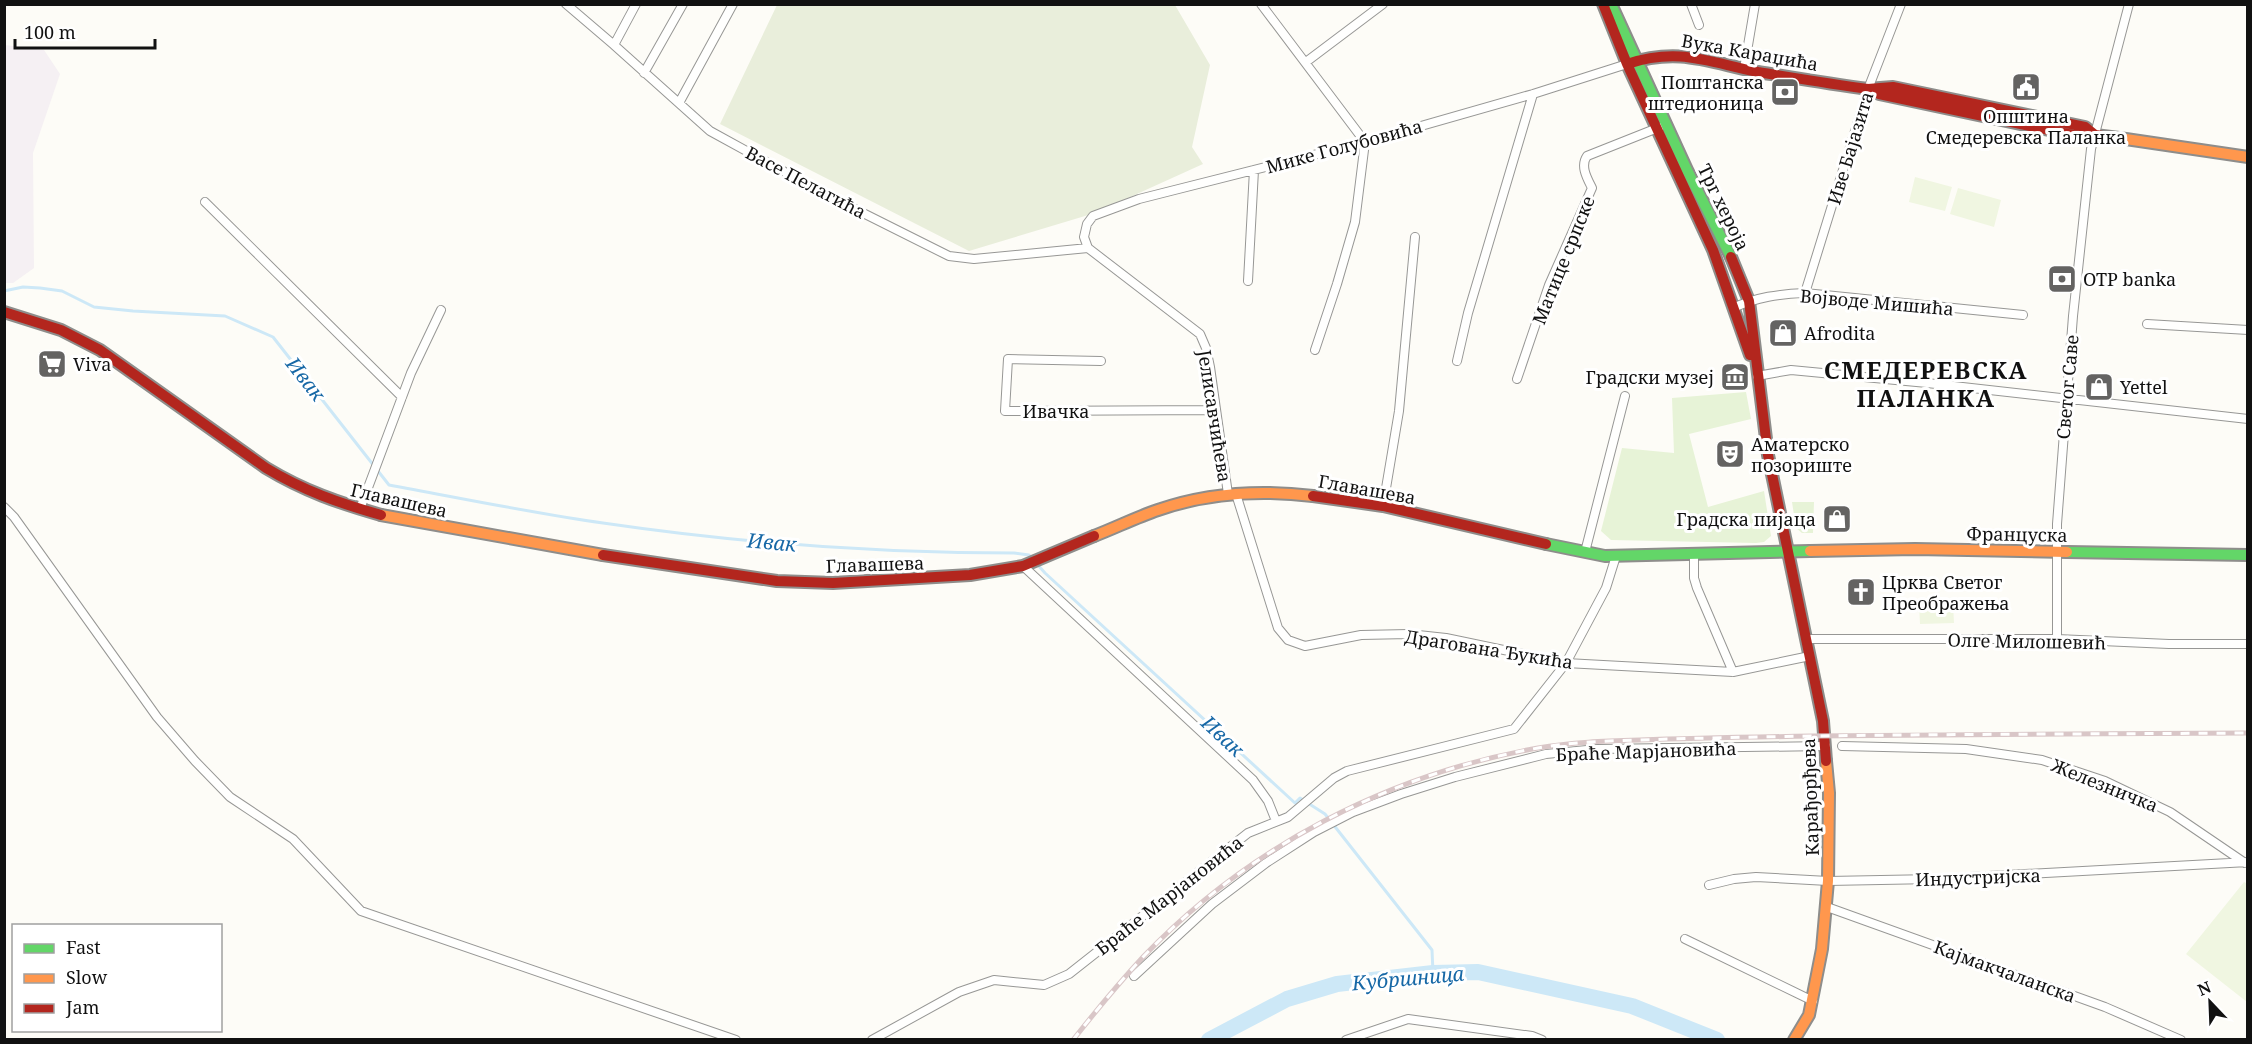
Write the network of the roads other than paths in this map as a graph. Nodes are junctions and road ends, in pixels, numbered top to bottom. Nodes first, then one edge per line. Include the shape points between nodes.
1 (566, 4) edge
2 (636, 4) edge
3 (683, 4) edge
4 (733, 4) edge
5 (1261, 4) edge
6 (1383, 4) edge
7 (1603, 4) edge
8 (1611, 4) edge
9 (1691, 4) edge
10 (1755, 4) edge
11 (1901, 4) edge
12 (2129, 4) edge
13 (1699, 25) dead end
14 (614, 45) junction
15 (1306, 62) junction
16 (1631, 62) junction
17 (1744, 69) junction
18 (644, 73) junction
19 (1868, 89) junction
20 (1533, 94) junction
21 (679, 103) junction
22 (1662, 126) junction
23 (2095, 135) junction
24 (1365, 142) junction
25 (2247, 157) edge
26 (1254, 170) junction
27 (205, 202) dead end
28 (1415, 237) dead end
29 (1088, 248) junction
30 (1248, 281) dead end
31 (1805, 293) junction
32 (1749, 301) junction
33 (1733, 308) junction
34 (441, 310) dead end
35 (4, 312) edge
36 (2023, 315) dead end
37 (2147, 324) dead end
38 (2247, 330) edge
39 (1315, 350) dead end
40 (1101, 361) dead end
41 (1457, 362) dead end
42 (1757, 376) junction
43 (1517, 379) dead end
44 (1626, 396) dead end
45 (402, 398) junction
46 (2065, 400) junction
47 (1216, 410) junction
48 (2247, 419) edge
49 (1232, 494) junction
50 (1383, 506) junction
51 (4, 507) edge
52 (360, 510) junction
53 (2056, 551) junction
54 (1585, 552) junction
55 (1787, 552) junction
56 (1694, 553) junction
57 (2247, 555) edge
58 (1616, 556) junction
59 (1026, 565) junction
60 (1806, 639) junction
61 (2057, 639) junction
62 (2247, 644) edge
63 (1810, 656) junction
64 (1566, 663) junction
65 (1733, 672) junction
66 (1826, 746) junction
67 (1842, 746) dead end
68 (1276, 821) junction
69 (2246, 862) edge
70 (1828, 881) junction
71 (1709, 885) dead end
72 (1827, 907) junction
73 (1685, 939) dead end
74 (1134, 976) dead end
75 (1813, 1001) junction
76 (1797, 1035) edge
77 (736, 1040) edge
78 (872, 1040) edge
79 (1346, 1040) edge
80 (1542, 1040) edge
81 (2181, 1040) edge

1 - 14 street, Васе Пелагића
2 - 14 street
3 - 18 street
4 - 21 street
5 - 15 street
6 - 15 street
7 - 16 main road
8 - 16 main road
9 - 13 street
10 - 17 street
11 - 19 street, Иве Бајазита
12 - 23 street, Светог Саве
14 - 18 street, Васе Пелагића
15 - 24 street
16 - 17 main road, Вука Караџића via 1673,54
16 - 20 street, Мике Голубовића
16 - 22 main road, Трг хероја
17 - 19 main road, Вука Караџића
18 - 21 street, Васе Пелагића
19 - 23 main road, Вука Караџића via 2082,137
19 - 31 street, Иве Бајазита
20 - 24 street, Мике Голубовића
20 - 41 street
21 - 29 street, Васе Пелагића via 710,131 949,256 974,259
22 - 32 main road, Трг хероја via 1742,280
22 - 33 main road, Трг хероја
22 - 43 street, Матице српске via 1584,159 1592,188 1550,285
23 - 25 main road, Вука Караџића
23 - 46 street, Светог Саве
24 - 26 street, Мике Голубовића
24 - 39 street via 1355,222
26 - 29 street, Мике Голубовића via 1139,199 1093,216 1084,237
26 - 30 street
27 - 45 street
28 - 50 street via 1399,411
29 - 47 street, Јелисавчићева via 1200,334
31 - 32 street, Војводе Мишића
31 - 36 street, Војводе Мишића
32 - 33 street, Војводе Мишића
32 - 42 main road, Трг хероја
33 - 42 main road, Трг хероја
34 - 45 street
35 - 52 main road, Главашева via 58,328 89,343 278,476 312,494
37 - 38 street
40 - 47 street, Ивачка via 1008,360 1005,411
42 - 46 street via 1791,370
42 - 55 main road, Трг хероја
44 - 54 street
45 - 52 street
46 - 48 street
46 - 53 street, Светог Саве
47 - 49 street, Јелисавчићева
49 - 50 main road, Главашева via 1319,496
49 - 59 main road, Главашева via 1158,510
49 - 64 street, Драгована Ђукића via 1278,628 1288,640 1314,646 1367,634 1409,634
50 - 54 main road, Главашева
51 - 77 street via 157,717 195,761 230,797 293,839 361,911
52 - 59 main road, Главашева via 549,547 777,581 901,580 970,575
53 - 55 main road, Француска
53 - 57 main road, Француска
53 - 61 street, Светог Саве
54 - 58 main road, Главашева
55 - 56 main road, Главашева
55 - 60 main road, Карађорђева
56 - 58 main road, Главашева
56 - 65 street via 1697,588
58 - 64 street, Браће Марјановића via 1606,588
59 - 68 street via 1253,780
60 - 61 street, Олге Милошевић
60 - 63 main road, Карађорђева
61 - 62 street, Олге Милошевић via 2169,645
63 - 65 street, Драгована Ђукића
63 - 66 main road, Карађорђева
64 - 65 street, Драгована Ђукића
64 - 68 street, Браће Марјановића via 1514,729 1347,771 1288,817
66 - 70 main road, Карађорђева
66 - 74 street, Браће Марјановића via 1597,749 1546,754 1455,777 1353,812 1314,832 1212,904
67 - 69 street, Железничка via 1966,749 2042,760 2105,781 2170,812
68 - 78 street, Браће Марјановића via 1248,832 1069,974 1044,985 994,980 959,992
69 - 70 street, Индустријска via 1946,879
70 - 71 street, Индустријска via 1756,877
70 - 72 main road, Карађорђева
72 - 75 main road, Карађорђева
72 - 81 street, Кајмакчаланска via 2105,1007
73 - 75 street
75 - 76 main road, Карађорђева
79 - 80 street via 1408,1019

